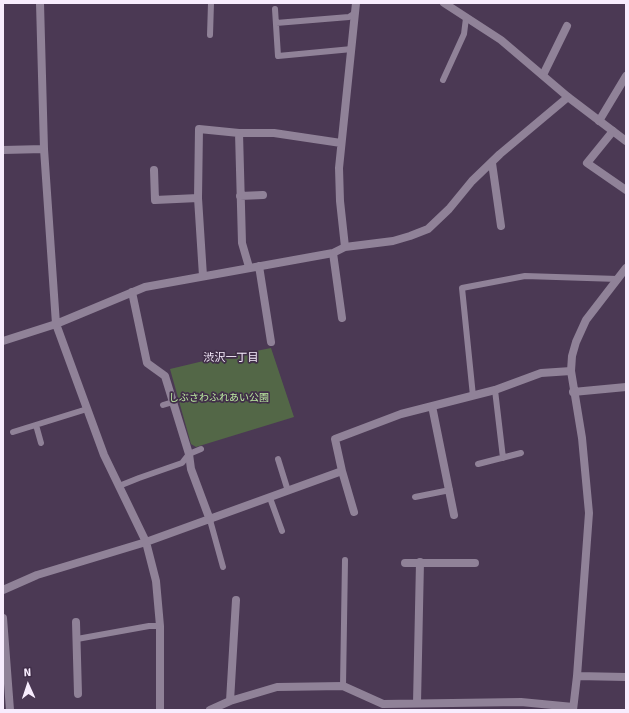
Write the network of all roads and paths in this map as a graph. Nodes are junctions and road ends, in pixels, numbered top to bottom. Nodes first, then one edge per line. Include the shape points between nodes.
1 (40, 3) edge
2 (211, 3) edge
3 (356, 3) edge
4 (444, 3) edge
5 (275, 9) dead end
6 (355, 13) junction
7 (466, 18) junction
8 (276, 23) junction
9 (567, 26) dead end
10 (210, 35) dead end
11 (352, 49) junction
12 (543, 75) junction
13 (626, 76) edge
14 (443, 80) dead end
15 (568, 97) junction
16 (599, 121) junction
17 (613, 131) junction
18 (238, 134) junction
19 (626, 141) edge
20 (341, 143) junction
21 (44, 149) junction
22 (3, 150) edge
23 (492, 163) junction
24 (154, 170) dead end
25 (626, 190) edge
26 (263, 195) dead end
27 (240, 196) junction
28 (198, 198) junction
29 (501, 226) dead end
30 (345, 247) junction
31 (333, 253) junction
32 (259, 266) junction
33 (249, 267) junction
34 (626, 268) edge
35 (203, 276) junction
36 (618, 279) junction
37 (132, 292) junction
38 (342, 318) dead end
39 (56, 324) junction
40 (3, 342) edge
41 (271, 342) dead end
42 (571, 371) junction
43 (626, 387) edge
44 (495, 390) junction
45 (573, 392) junction
46 (473, 396) junction
47 (173, 402) junction
48 (163, 405) dead end
49 (432, 406) junction
50 (87, 409) junction
51 (36, 425) junction
52 (13, 432) dead end
53 (41, 443) dead end
54 (202, 449) dead end
55 (521, 453) dead end
56 (189, 454) junction
57 (503, 458) junction
58 (278, 459) dead end
59 (478, 464) dead end
60 (342, 471) junction
61 (119, 486) junction
62 (450, 490) junction
63 (288, 491) junction
64 (415, 497) dead end
65 (270, 498) junction
66 (354, 512) dead end
67 (454, 515) dead end
68 (210, 520) junction
69 (282, 531) dead end
70 (146, 542) junction
71 (345, 560) dead end
72 (420, 562) junction
73 (405, 563) dead end
74 (475, 563) dead end
75 (223, 567) dead end
76 (3, 590) edge
77 (236, 600) dead end
78 (3, 618) edge
79 (76, 622) dead end
80 (160, 626) junction
81 (77, 639) junction
82 (577, 676) junction
83 (626, 677) edge
84 (343, 686) junction
85 (78, 694) dead end
86 (230, 701) junction
87 (417, 703) junction
88 (573, 709) edge
89 (10, 710) edge
90 (160, 710) edge
91 (210, 710) edge

1 - 21 street
2 - 10 lane
3 - 6 street
4 - 7 street
5 - 8 lane
6 - 8 lane via 348,17
6 - 11 street
7 - 12 street via 501,40
7 - 14 lane via 464,34
8 - 11 lane via 278,56
9 - 12 street
11 - 20 street
12 - 15 street
13 - 16 street
15 - 16 street
15 - 23 street
16 - 17 street
17 - 19 street
17 - 25 street via 587,163
18 - 20 street via 274,133
18 - 27 street
18 - 28 street via 199,130
20 - 30 street via 340,201
21 - 22 street
21 - 39 street
23 - 29 street
23 - 30 street via 428,229 393,241
24 - 28 street via 155,200
26 - 27 street
27 - 33 street via 242,243
28 - 35 street
30 - 31 street
31 - 32 street
31 - 38 street
32 - 33 street
32 - 41 street
33 - 35 street
34 - 36 street
35 - 37 street via 145,287
36 - 42 street via 586,320 576,342
36 - 46 lane via 526,276 462,288
37 - 39 street
37 - 47 street via 147,363 165,376
39 - 40 street
39 - 50 street
42 - 44 street via 541,373
42 - 45 street
43 - 45 street
44 - 46 street
44 - 57 lane
45 - 82 street via 582,438 589,513
46 - 49 street
47 - 48 lane
47 - 56 street
49 - 60 street via 401,414 335,439
49 - 62 street
50 - 51 lane
50 - 61 street
51 - 52 lane
51 - 53 lane
54 - 56 lane
55 - 57 lane
56 - 61 lane via 182,463
56 - 68 street via 191,469
57 - 59 lane
58 - 63 lane
60 - 63 street
60 - 66 street
61 - 70 street
62 - 64 lane
62 - 67 street
63 - 65 street
65 - 68 street
65 - 69 lane
68 - 70 street
68 - 75 lane
70 - 76 street via 37,574
70 - 80 street via 156,581
71 - 84 lane
72 - 73 street
72 - 74 street
72 - 87 street
77 - 86 street
78 - 89 street
79 - 81 street
80 - 81 lane
80 - 90 street
81 - 85 street
82 - 83 street
82 - 88 street
84 - 86 street via 277,687
84 - 87 street via 383,704
86 - 91 street
87 - 88 street via 521,702

